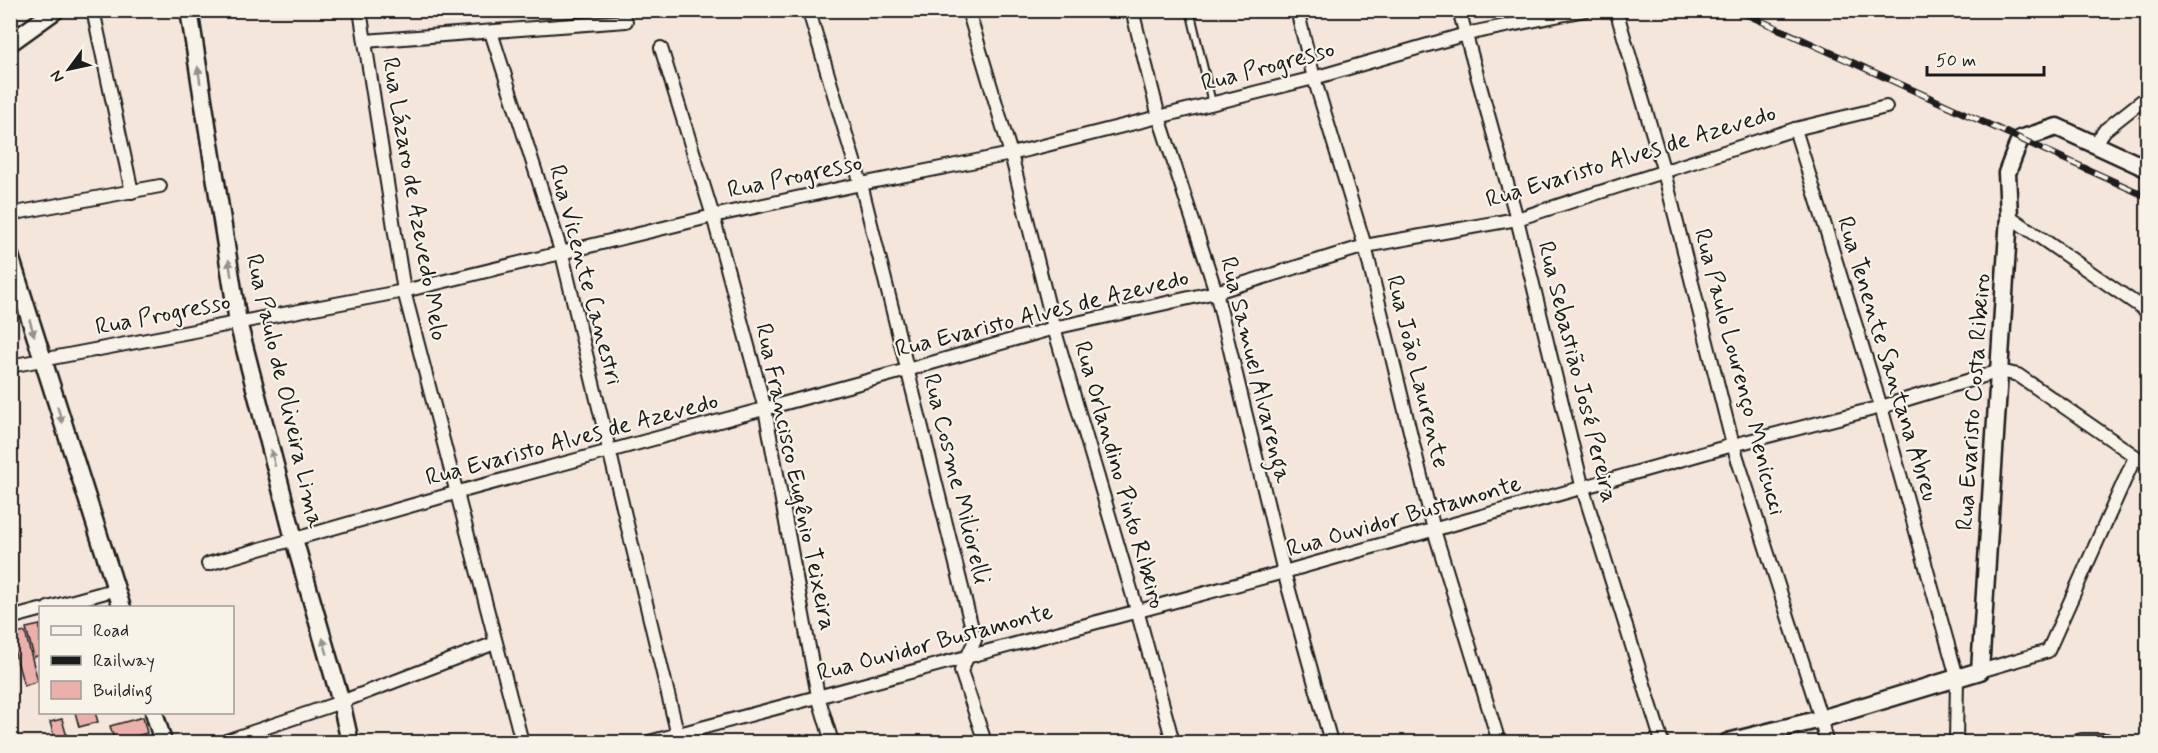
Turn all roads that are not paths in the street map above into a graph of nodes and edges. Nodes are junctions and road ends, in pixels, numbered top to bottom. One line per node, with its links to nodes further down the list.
1 (56, 10): 17 (street)
2 (93, 10): 31 (street)
3 (189, 10): 42 (street, Rua Paulo de Oliveira Lima, one-way to 3)
4 (360, 10): 16 (street, Rua Lázaro de Azevedo Melo)
5 (968, 10): 26 (street, Rua Orlandino Pinto Ribeiro)
6 (1132, 10): 23 (street, Rua Samuel Alvarenga)
7 (1190, 10): 21 (lane)
8 (1297, 10): 19 (street, Rua João Laurente)
9 (1459, 10): 15 (street, Rua Sebastião José Pereira)
10 (1585, 10): 15 (street, Rua Progresso)
11 (1616, 10): 28 (street, Rua Paulo Lourenço Menicucci)
12 (810, 15): 29 (street, Rua Cosme Miliorelli)
13 (626, 21): 14 (street)
14 (491, 32): 16 (street); 37 (street, Rua Vicente Canestri)
15 (1466, 34): 19 (street, Rua Progresso); 35 (street, Rua Sebastião José Pereira)
16 (365, 41): 39 (street, Rua Lázaro de Azevedo Melo)
17 (10, 43)
18 (661, 48): 33 (street, Rua Francisco Eugênio Teixeira)
19 (1314, 78): 21 (street, Rua Progresso); 36 (street, Rua João Laurente)
20 (2148, 96): 25 (street)
21 (1212, 104): 23 (street, Rua Progresso)
22 (1886, 107): 24 (street, Rua Evaristo Alves de Azevedo)
23 (1159, 117): 26 (street, Rua Progresso); 40 (street, Rua Samuel Alvarenga)
24 (1795, 129): 28 (street, Rua Evaristo Alves de Azevedo); 48 (street, Rua Tenente Santana Abreu)
25 (2095, 144): 27 (street); 34 (street, Rua Evaristo Costa Ribeiro)
26 (1011, 154): 29 (street, Rua Progresso); 43 (street, Rua Orlandino Pinto Ribeiro)
27 (2148, 169)
28 (1664, 172): 35 (street, Rua Evaristo Alves de Azevedo); 50 (street, Rua Paulo Lourenço Menicucci)
29 (861, 183): 33 (street, Rua Progresso); 46 (street, Rua Cosme Miliorelli)
30 (160, 186): 31 (street)
31 (132, 192): 32 (street)
32 (10, 214)
33 (713, 216): 37 (street, Rua Progresso); 49 (street, Rua Francisco Eugênio Teixeira)
34 (2009, 216): 41 (street); 47 (street, Rua Evaristo Costa Ribeiro)
35 (1517, 219): 36 (street, Rua Evaristo Alves de Azevedo); 54 (street, Rua Sebastião José Pereira)
36 (1365, 246): 40 (street, Rua Evaristo Alves de Azevedo); 56 (street, Rua João Laurente)
37 (562, 254): 39 (street, Rua Progresso); 51 (street, Rua Vicente Canestri)
38 (10, 256): 44 (street, one-way to 44)
39 (404, 291): 42 (street, Rua Progresso); 55 (street, Rua Lázaro de Azevedo Melo)
40 (1216, 292): 43 (street, Rua Evaristo Alves de Azevedo); 59 (street, Rua Samuel Alvarenga)
41 (2148, 312)
42 (238, 322): 44 (street, Rua Progresso); 57 (street, Rua Paulo de Oliveira Lima, one-way to 42)
43 (1054, 328): 46 (street, Rua Evaristo Alves de Azevedo); 64 (street, Rua Orlandino Pinto Ribeiro)
44 (42, 360): 45 (street, Rua Progresso); 60 (street, one-way to 60)
45 (10, 366)
46 (907, 370): 49 (street, Rua Evaristo Alves de Azevedo); 67 (street, Rua Cosme Miliorelli)
47 (2000, 371): 48 (street, Rua Ouvidor Bustamonte); 52 (street); 68 (street, Rua Evaristo Costa Ribeiro)
48 (1881, 407): 50 (street, Rua Ouvidor Bustamonte); 69 (street, Rua Tenente Santana Abreu)
49 (765, 409): 51 (street, Rua Evaristo Alves de Azevedo); 70 (street, Rua Francisco Eugênio Teixeira)
50 (1734, 444): 54 (street, Rua Ouvidor Bustamonte); 73 (street, Rua Paulo Lourenço Menicucci)
51 (609, 451): 55 (street, Rua Evaristo Alves de Azevedo); 74 (street, Rua Vicente Canestri)
52 (2135, 458): 53 (street); 68 (street)
53 (2148, 465)
54 (1583, 489): 56 (street, Rua Ouvidor Bustamonte); 86 (street, Rua Sebastião José Pereira)
55 (455, 493): 57 (street, Rua Evaristo Alves de Azevedo); 66 (street, Rua Lázaro de Azevedo Melo)
56 (1434, 530): 59 (street, Rua Ouvidor Bustamonte); 85 (street, Rua João Laurente)
57 (294, 539): 58 (street, Rua Evaristo Alves de Azevedo); 71 (street, Rua Paulo de Oliveira Lima, one-way to 57)
58 (208, 564)
59 (1284, 572): 64 (street, Rua Ouvidor Bustamonte); 84 (street, Rua Samuel Alvarenga)
60 (117, 589): 61 (street); 62 (street)
61 (55, 606)
62 (121, 606)
63 (39, 610): 65 (street)
64 (1137, 610): 67 (street, Rua Ouvidor Bustamonte); 83 (street, Rua Orlandino Pinto Ribeiro)
65 (10, 618)
66 (495, 643): 71 (street); 79 (street, Rua Lázaro de Azevedo Melo)
67 (968, 657): 70 (street, Rua Ouvidor Bustamonte); 82 (street, Rua Cosme Miliorelli)
68 (1980, 671): 69 (street)
69 (1957, 677): 73 (street); 89 (street, Rua Tenente Santana Abreu)
70 (818, 696): 74 (street, Rua Ouvidor Bustamonte); 81 (street, Rua Francisco Eugênio Teixeira)
71 (341, 702): 76 (street); 78 (street, Rua Paulo de Oliveira Lima)
72 (155, 714): 77 (street)
73 (1821, 719): 87 (street); 88 (street, Rua Paulo Lourenço Menicucci)
74 (679, 739): 80 (street, Rua Ouvidor Bustamonte)
75 (2106, 740): 90 (street)
76 (226, 741)
77 (163, 742)
78 (350, 742)
79 (522, 742)
80 (649, 742)
81 (832, 742)
82 (985, 742)
83 (1173, 742)
84 (1331, 742)
85 (1499, 742)
86 (1662, 742)
87 (1728, 742)
88 (1826, 742)
89 (1956, 742)
90 (2075, 742)

